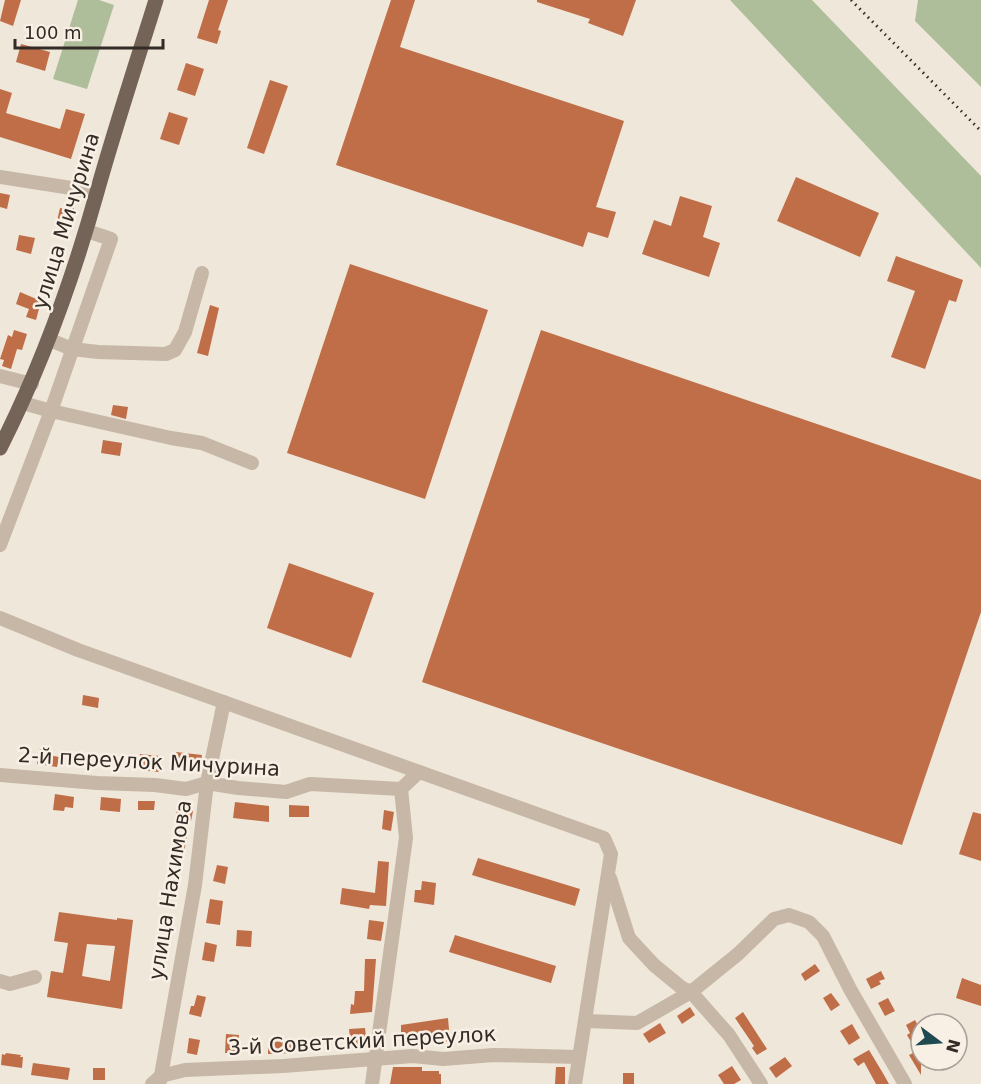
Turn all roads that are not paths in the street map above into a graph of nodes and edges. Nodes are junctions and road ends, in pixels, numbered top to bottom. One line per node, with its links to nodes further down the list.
1 (156, 0): 3 (main road, улица Мичурина)
2 (0, 177): 3 (street)
3 (97, 192): 4 (main road, улица Мичурина)
4 (87, 231): 6 (main road, улица Мичурина); 7 (street)
5 (202, 273): 7 (street)
6 (50, 340): 7 (street); 9 (main road, улица Мичурина)
7 (72, 349): 11 (street)
8 (0, 376): 9 (street)
9 (32, 384): 10 (main road, улица Мичурина)
10 (23, 403): 11 (street); 12 (main road, улица Мичурина)
11 (51, 411): 13 (street); 14 (street)
12 (0, 448)
13 (252, 464)
14 (0, 545)
15 (0, 618): 16 (street)
16 (224, 702): 17 (street); 19 (street, улица Нахимова)
17 (419, 772): 20 (street); 21 (street)
18 (0, 775): 19 (street, 2-й переулок Мичурина)
19 (207, 783): 20 (street, 2-й переулок Мичурина); 28 (street, улица Нахимова)
20 (401, 789): 27 (street)
21 (609, 874): 24 (street); 25 (street)
22 (35, 977): 23 (street)
23 (0, 981)
24 (691, 992): 25 (street); 31 (street); 32 (street)
25 (586, 1021): 26 (street)
26 (579, 1056): 27 (street, 3-й Советский переулок); 30 (street)
27 (375, 1058): 28 (street, 3-й Советский переулок); 29 (street)
28 (157, 1081)
29 (372, 1084)
30 (575, 1084)
31 (761, 1084)
32 (905, 1084)

